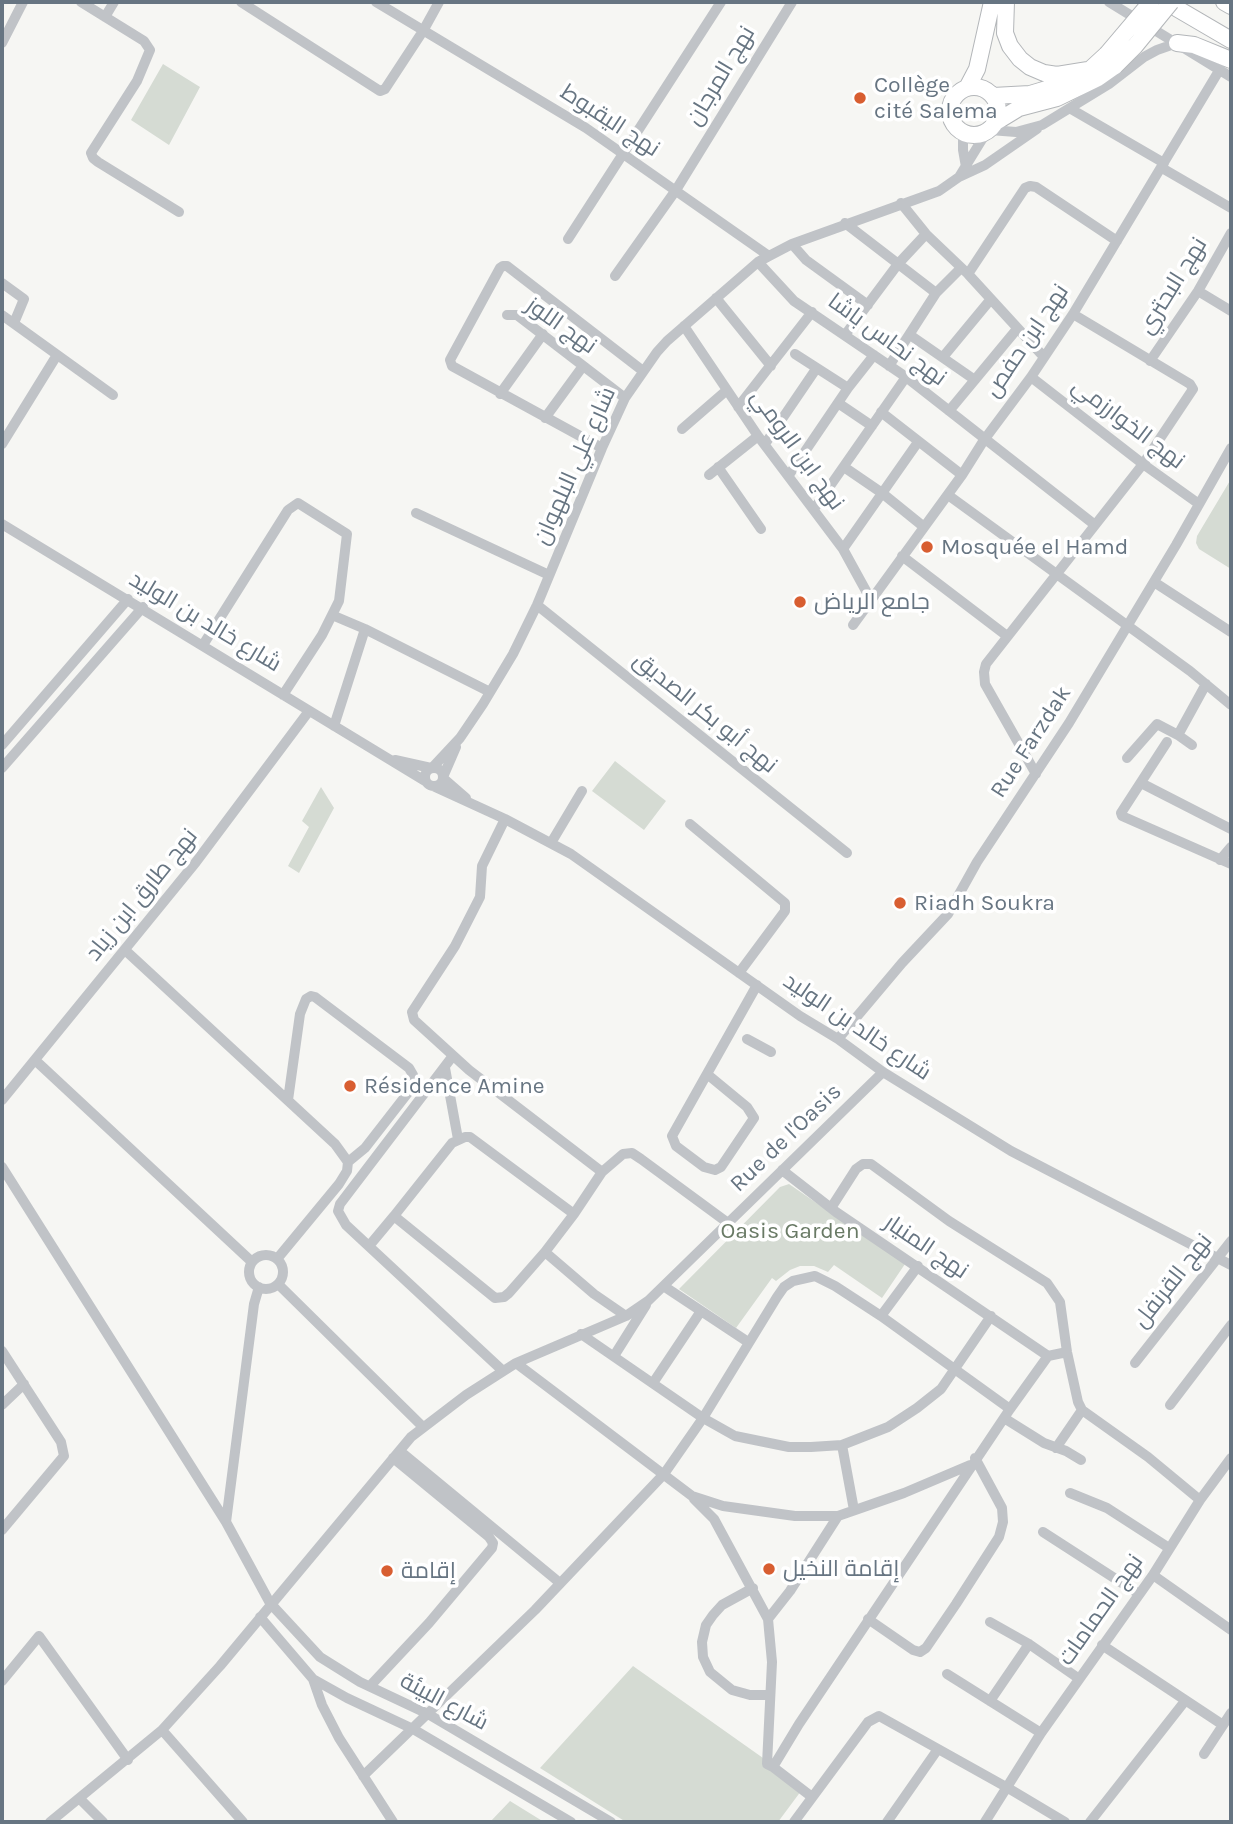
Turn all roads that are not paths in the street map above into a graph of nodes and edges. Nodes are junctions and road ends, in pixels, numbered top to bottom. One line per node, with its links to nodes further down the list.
1 (23, 2): 19 (street)
2 (81, 2): 16 (street)
3 (114, 2): 16 (street)
4 (241, 2): 17 (street)
5 (376, 2): 17 (street, نهج اليقبوط)
6 (439, 2): 17 (street)
7 (721, 2): 31 (street)
8 (792, 2): 35 (street, نهج المرجان)
9 (992, 2): 25 (highway)
10 (1006, 2): 23 (highway)
11 (1109, 2): 20 (street)
12 (1151, 2): 21 (highway, bridge)
13 (1169, 2): 18 (highway); 21 (highway, bridge)
14 (1224, 2): 15 (highway)
15 (1231, 6)
16 (105, 17): 38 (street)
17 (423, 31): 31 (street, نهج اليقبوط)
18 (1231, 40)
19 (2, 43)
20 (1177, 44): 22 (highway); 27 (street)
21 (1111, 60): 23 (highway); 29 (highway)
22 (1226, 65): 24 (street); 32 (street, نهج ابن حفص)
23 (1088, 70): 26 (highway)
24 (1231, 76)
25 (967, 88): 26 (highway); 30 (highway)
26 (993, 96): 29 (highway)
27 (1071, 109): 28 (street); 32 (street)
28 (1042, 125): 29 (street); 34 (street)
29 (991, 128): 30 (highway); 33 (street, شارع علي البلهوان)
30 (963, 133): 33 (street)
31 (624, 154): 35 (street, نهج اليقبوط); 42 (street)
32 (1163, 165): 37 (street); 43 (street, نهج ابن حفص)
33 (967, 167): 34 (street, شارع علي البلهوان)
34 (959, 177): 36 (street, شارع علي البلهوان)
35 (676, 190): 45 (street, نهج اليقبوط); 49 (street, نهج المرجان)
36 (901, 203): 39 (street, شارع علي البلهوان); 41 (street)
37 (1231, 208)
38 (180, 212)
39 (845, 223): 44 (street, شارع علي البلهوان); 47 (street)
40 (1231, 233): 51 (street, نهج البحتري)
41 (926, 234): 47 (street); 48 (street)
42 (568, 239)
43 (1117, 241): 48 (street); 59 (street, نهج ابن حفص)
44 (792, 244): 45 (street, شارع علي البلهوان); 55 (street)
45 (769, 256): 46 (street, شارع علي البلهوان)
46 (758, 262): 53 (street, شارع علي البلهوان); 57 (street, نهج نحاس باشا)
47 (898, 264): 52 (street); 55 (street)
48 (964, 271): 52 (street); 54 (street)
49 (615, 276)
50 (2, 283): 61 (street)
51 (1198, 291): 56 (street); 72 (street, نهج البحتري)
52 (936, 293): 66 (street)
53 (716, 298): 62 (street, شارع علي البلهوان); 74 (street)
54 (990, 299): 63 (street); 70 (street)
55 (868, 305): 65 (street)
56 (1231, 311)
57 (812, 312): 65 (street, نهج نحاس باشا); 74 (street)
58 (507, 314): 64 (street, نهج اللوز)
59 (1073, 314): 71 (street, نهج ابن حفص); 72 (street)
60 (2, 316): 61 (street)
61 (14, 324): 68 (street)
62 (684, 326): 77 (street, شارع علي البلهوان); 82 (street, نهج ابن الرومي)
63 (1017, 329): 71 (street); 80 (street)
64 (543, 334): 73 (street, نهج اللوز); 83 (street)
65 (845, 335): 69 (street, نهج نحاس باشا)
66 (910, 335): 70 (street); 75 (street)
67 (795, 354): 76 (street)
68 (57, 355): 84 (street); 96 (street)
69 (874, 355): 75 (street, نهج نحاس باشا); 81 (street)
70 (943, 357): 80 (street)
71 (1044, 357): 79 (street, نهج ابن حفص)
72 (1150, 361): 99 (street)
73 (583, 366): 85 (street, نهج اللوز); 90 (street)
74 (771, 366): 87 (street)
75 (889, 366): 78 (street, نهج نحاس باشا)
76 (816, 369): 81 (street); 93 (street)
77 (643, 371): 83 (street); 85 (street, شارع علي البلهوان)
78 (906, 377): 88 (street, نهج نحاس باشا); 89 (street)
79 (1031, 377): 94 (street, نهج ابن حفص); 99 (street, نهج الخوارزمي)
80 (975, 380): 88 (street)
81 (848, 388): 86 (street)
82 (727, 390): 87 (street, نهج ابن الرومي); 92 (street)
83 (500, 394): 90 (street)
84 (113, 395)
85 (625, 398): 97 (street, شارع علي البلهوان)
86 (838, 403): 91 (street); 103 (street)
87 (738, 407): 93 (street, نهج ابن الرومي)
88 (948, 411): 94 (street, نهج نحاس باشا)
89 (881, 412): 91 (street); 95 (street)
90 (545, 418): 97 (street)
91 (872, 426): 101 (street)
92 (682, 429)
93 (762, 440): 100 (street); 103 (street, نهج ابن الرومي)
94 (984, 440): 104 (street, نهج ابن حفص); 111 (street, نهج نحاس باشا)
95 (918, 442): 104 (street); 105 (street)
96 (2, 444)
97 (602, 448): 116 (street, شارع علي البلهوان)
98 (1231, 448): 107 (street, Rue Farzdak)
99 (1143, 464): 107 (street, نهج الخوارزمي); 111 (street)
100 (718, 467): 102 (street); 113 (street)
101 (844, 467): 105 (street); 108 (street)
102 (709, 475)
103 (789, 475): 108 (street, نهج ابن الرومي)
104 (962, 475): 106 (street, نهج ابن حفص)
105 (882, 493): 112 (street); 114 (street)
106 (948, 495): 112 (street, نهج ابن حفص); 117 (street)
107 (1199, 504): 118 (street, Rue Farzdak)
108 (814, 509): 114 (street, نهج ابن الرومي)
109 (415, 513): 116 (street)
110 (2, 524): 119 (street, شارع خالد بن الوليد)
111 (1096, 525): 117 (street)
112 (924, 527): 115 (street, نهج ابن حفص)
113 (761, 529)
114 (842, 549): 120 (street, نهج ابن الرومي)
115 (902, 556): 120 (street, نهج ابن حفص); 128 (street)
116 (549, 575): 121 (street, شارع علي البلهوان)
117 (1055, 575): 125 (street); 128 (street)
118 (1154, 582): 125 (street, Rue Farzdak); 127 (street)
119 (128, 600): 122 (street, شارع خالد بن الوليد); 139 (street)
120 (871, 600): 124 (street, نهج ابن حفص)
121 (537, 606): 131 (street, شارع علي البلهوان); 156 (street, نهج أبو بكر الصديق)
122 (143, 607): 129 (street, شارع خالد بن الوليد); 143 (street)
123 (332, 615): 126 (street); 129 (street); 132 (street)
124 (853, 625)
125 (1127, 626): 130 (street); 145 (street, Rue Farzdak)
126 (366, 629): 131 (street); 135 (street)
127 (1231, 632)
128 (1007, 636): 145 (street)
129 (203, 645): 132 (street, شارع خالد بن الوليد)
130 (1206, 684): 133 (street); 136 (street)
131 (490, 692): 137 (street, شارع علي البلهوان)
132 (284, 695): 134 (street, شارع خالد بن الوليد)
133 (1231, 705)
134 (309, 711): 135 (street, شارع خالد بن الوليد); 158 (street, نهج طارق ابن زياد)
135 (334, 726): 141 (street, شارع خالد بن الوليد)
136 (1178, 735): 140 (street); 142 (street)
137 (460, 738): 144 (street, شارع علي البلهوان); 146 (street)
138 (1167, 742): 147 (street)
139 (2, 745)
140 (1192, 745)
141 (386, 757): 144 (street, شارع خالد بن الوليد); 148 (street, شارع خالد بن الوليد)
142 (1126, 758)
143 (2, 768)
144 (431, 768): 146 (street); 148 (street)
145 (1035, 774): 162 (street, Rue Farzdak)
146 (443, 777): 148 (street); 150 (street, شارع خالد بن الوليد)
147 (1140, 783): 153 (street); 157 (street)
148 (429, 784): 150 (street, شارع خالد بن الوليد)
149 (582, 791): 154 (street)
150 (474, 804): 151 (street, شارع خالد بن الوليد)
151 (505, 819): 154 (street, شارع خالد بن الوليد); 164 (street)
152 (690, 824): 159 (street)
153 (1231, 829)
154 (551, 844): 159 (street, شارع خالد بن الوليد)
155 (1231, 847): 157 (street)
156 (847, 853)
157 (1226, 862)
158 (125, 950): 165 (street, نهج طارق ابن زياد); 170 (street)
159 (738, 973): 160 (street, شارع خالد بن الوليد)
160 (757, 985): 162 (street, شارع خالد بن الوليد); 168 (street)
161 (747, 1039): 163 (street)
162 (838, 1039): 167 (street, شارع خالد بن الوليد)
163 (771, 1052)
164 (452, 1057): 166 (street); 175 (street)
165 (35, 1060): 169 (street, نهج طارق ابن زياد); 185 (street)
166 (445, 1068): 171 (street); 181 (street)
167 (883, 1072): 174 (street, Rue de l'Oasis); 183 (street, شارع خالد بن الوليد)
168 (707, 1074): 168 (street)
169 (2, 1100)
170 (288, 1101): 172 (street); 172 (street)
171 (458, 1139): 177 (street); 178 (street)
172 (348, 1162): 184 (street)
173 (2, 1167): 227 (street, شارع البيئة)
174 (782, 1170): 176 (street, نهج المنيار); 179 (street, Rue de l'Oasis)
175 (602, 1172): 177 (street); 179 (street)
176 (831, 1208): 187 (street, نهج المنيار); 200 (street)
177 (574, 1214): 182 (street)
178 (394, 1216): 181 (street); 182 (street)
179 (728, 1223): 190 (street, Rue de l'Oasis)
180 (1231, 1241): 183 (street, نهج القرنفل)
181 (369, 1246): 206 (street)
182 (545, 1252): 193 (street)
183 (1218, 1258): 186 (street, شارع خالد بن الوليد); 204 (street, نهج القرنفل)
184 (277, 1259): 185 (street); 188 (street)
185 (252, 1262): 189 (street)
186 (1231, 1265)
187 (918, 1266): 194 (street); 195 (street, نهج المنيار)
188 (278, 1284): 189 (street); 214 (street)
189 (259, 1287): 227 (street)
190 (665, 1287): 191 (street, Rue de l'Oasis); 192 (street)
191 (648, 1301): 193 (street); 201 (street)
192 (701, 1311): 198 (street); 207 (street)
193 (626, 1316): 197 (street)
194 (881, 1316): 198 (street); 205 (street)
195 (991, 1316): 202 (street, نهج المنيار); 205 (street)
196 (1231, 1325): 210 (street)
197 (581, 1334): 201 (street); 203 (street)
198 (748, 1342): 213 (street)
199 (2, 1351): 208 (street)
200 (1067, 1352): 202 (street); 211 (street)
201 (614, 1356): 207 (street)
202 (1048, 1356): 212 (street)
203 (516, 1363): 206 (street); 221 (street)
204 (1135, 1363)
205 (956, 1369): 212 (street); 215 (street)
206 (503, 1371): 214 (street)
207 (653, 1383): 213 (street)
208 (24, 1384): 209 (street); 228 (street)
209 (2, 1405)
210 (1170, 1405)
211 (1082, 1410): 216 (street); 224 (street)
212 (1007, 1413): 216 (street); 220 (street)
213 (703, 1418): 215 (street); 221 (street)
214 (423, 1427): 217 (street)
215 (842, 1445): 225 (street)
216 (1056, 1448): 219 (street)
217 (397, 1454): 232 (street); 235 (street); 247 (street)
218 (1231, 1458): 224 (street, نهج الحمامات)
219 (1081, 1460)
220 (973, 1462): 225 (street); 238 (street); 238 (street)
221 (664, 1474): 223 (street); 232 (street)
222 (1070, 1493): 230 (street)
223 (692, 1496): 226 (street); 233 (street)
224 (1200, 1500): 230 (street, نهج الحمامات)
225 (854, 1510): 226 (street)
226 (838, 1516): 237 (street)
227 (226, 1522): 235 (street, شارع البيئة)
228 (2, 1530)
229 (1043, 1532): 234 (street)
230 (1169, 1548): 231 (street, نهج الحمامات)
231 (1153, 1575): 234 (street, نهج الحمامات); 240 (street)
232 (561, 1583): 252 (street)
233 (753, 1588): 237 (street); 248 (street)
234 (1139, 1594): 242 (street, نهج الحمامات)
235 (270, 1603): 236 (street); 247 (street, شارع البيئة)
236 (260, 1617): 245 (street, شارع البيئة); 254 (street)
237 (768, 1619): 248 (street)
238 (868, 1619): 260 (street)
239 (990, 1622): 241 (street)
240 (1231, 1630)
241 (1028, 1644): 244 (street); 249 (street)
242 (1102, 1645): 244 (street, نهج الحمامات); 250 (street)
243 (947, 1674): 249 (street)
244 (1078, 1678): 256 (street, نهج الحمامات)
245 (313, 1679): 255 (street, شارع البيئة); 261 (street)
246 (2, 1681): 259 (street)
247 (370, 1686): 252 (street, شارع البيئة)
248 (770, 1695): 260 (street)
249 (990, 1701): 256 (street)
250 (1185, 1701): 253 (street); 275 (street)
251 (1231, 1713): 253 (street)
252 (428, 1714): 255 (street); 270 (street, شارع البيئة)
253 (1223, 1725): 258 (street)
254 (162, 1730): 259 (street); 267 (street)
255 (413, 1730): 261 (street); 269 (street, شارع البيئة)
256 (1041, 1733): 262 (street, نهج الحمامات)
257 (938, 1749): 262 (street); 263 (street); 272 (street)
258 (1204, 1754)
259 (128, 1759): 264 (street)
260 (773, 1768): 263 (street)
261 (363, 1776): 268 (street)
262 (1008, 1788): 273 (street, نهج الحمامات); 274 (street)
263 (812, 1797): 271 (street)
264 (80, 1800): 265 (street); 266 (street)
265 (50, 1822)
266 (103, 1822)
267 (243, 1822)
268 (393, 1822)
269 (571, 1822)
270 (611, 1822)
271 (794, 1822)
272 (887, 1822)
273 (985, 1822)
274 (1065, 1822)
275 (1090, 1822)

